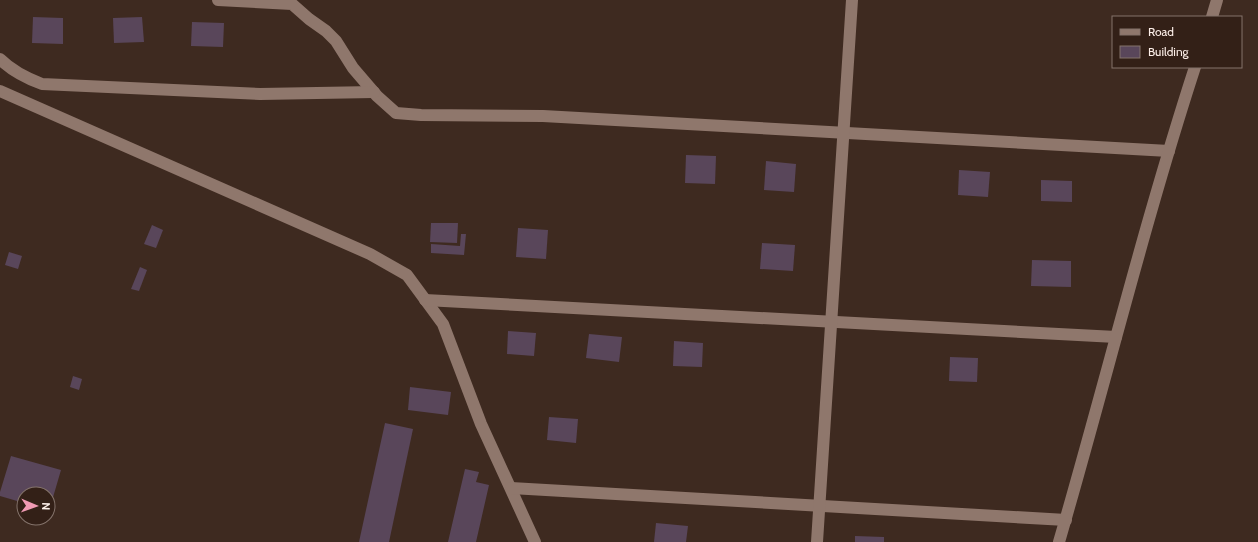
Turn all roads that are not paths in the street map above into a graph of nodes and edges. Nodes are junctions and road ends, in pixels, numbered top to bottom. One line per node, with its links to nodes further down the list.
1 (218, 0): 8 (street)
2 (852, 0): 9 (street)
3 (1217, 0): 4 (street)
4 (1212, 16)
5 (0, 59): 8 (street)
6 (1195, 68): 10 (street)
7 (0, 91): 11 (street)
8 (374, 92): 9 (street)
9 (843, 133): 10 (street); 12 (street)
10 (1169, 151): 13 (street)
11 (425, 300): 12 (street); 14 (street)
12 (831, 322): 13 (street); 15 (street)
13 (1116, 337): 16 (street)
14 (511, 488): 15 (street); 17 (street)
15 (819, 506): 16 (street); 18 (street)
16 (1066, 520): 19 (street)
17 (535, 542)
18 (817, 542)
19 (1059, 542)

